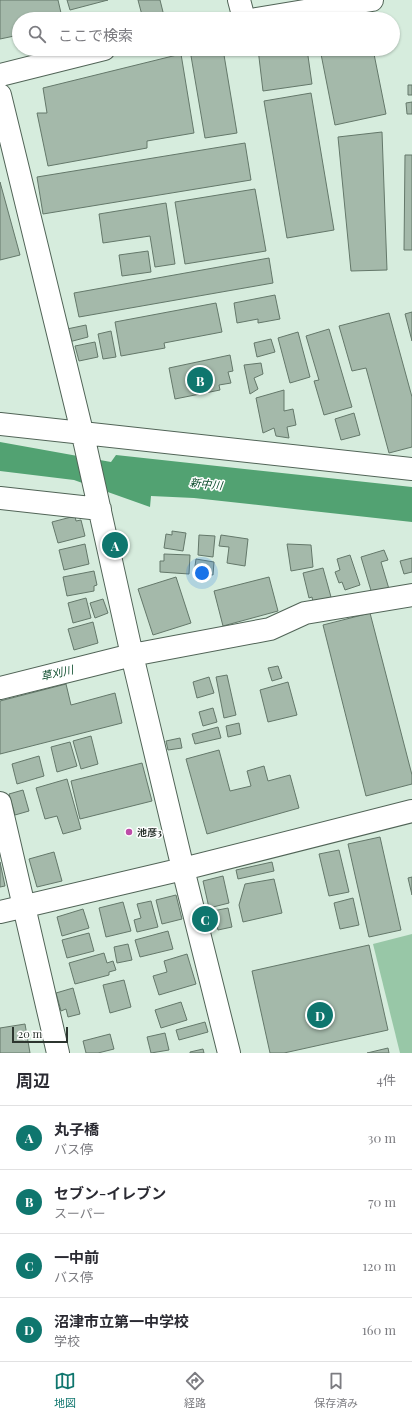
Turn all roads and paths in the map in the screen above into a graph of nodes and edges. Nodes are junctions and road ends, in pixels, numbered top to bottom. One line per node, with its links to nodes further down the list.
1 (240, 0): 3 (street)
2 (372, 0): 4 (street)
3 (243, 12)
4 (299, 12)
5 (76, 56): 6 (street)
6 (0, 75)
7 (0, 95): 9 (street)
8 (0, 424): 9 (street)
9 (84, 439): 10 (street); 12 (street)
10 (412, 469)
11 (0, 498): 12 (street)
12 (97, 499): 14 (street)
13 (412, 595): 14 (street)
14 (132, 655): 15 (street); 18 (street)
15 (0, 688)
16 (0, 802): 19 (street)
17 (412, 811): 18 (street)
18 (183, 869): 19 (street); 22 (street)
19 (23, 907): 20 (street); 21 (street)
20 (0, 912)
21 (58, 1053)
22 (229, 1053)

